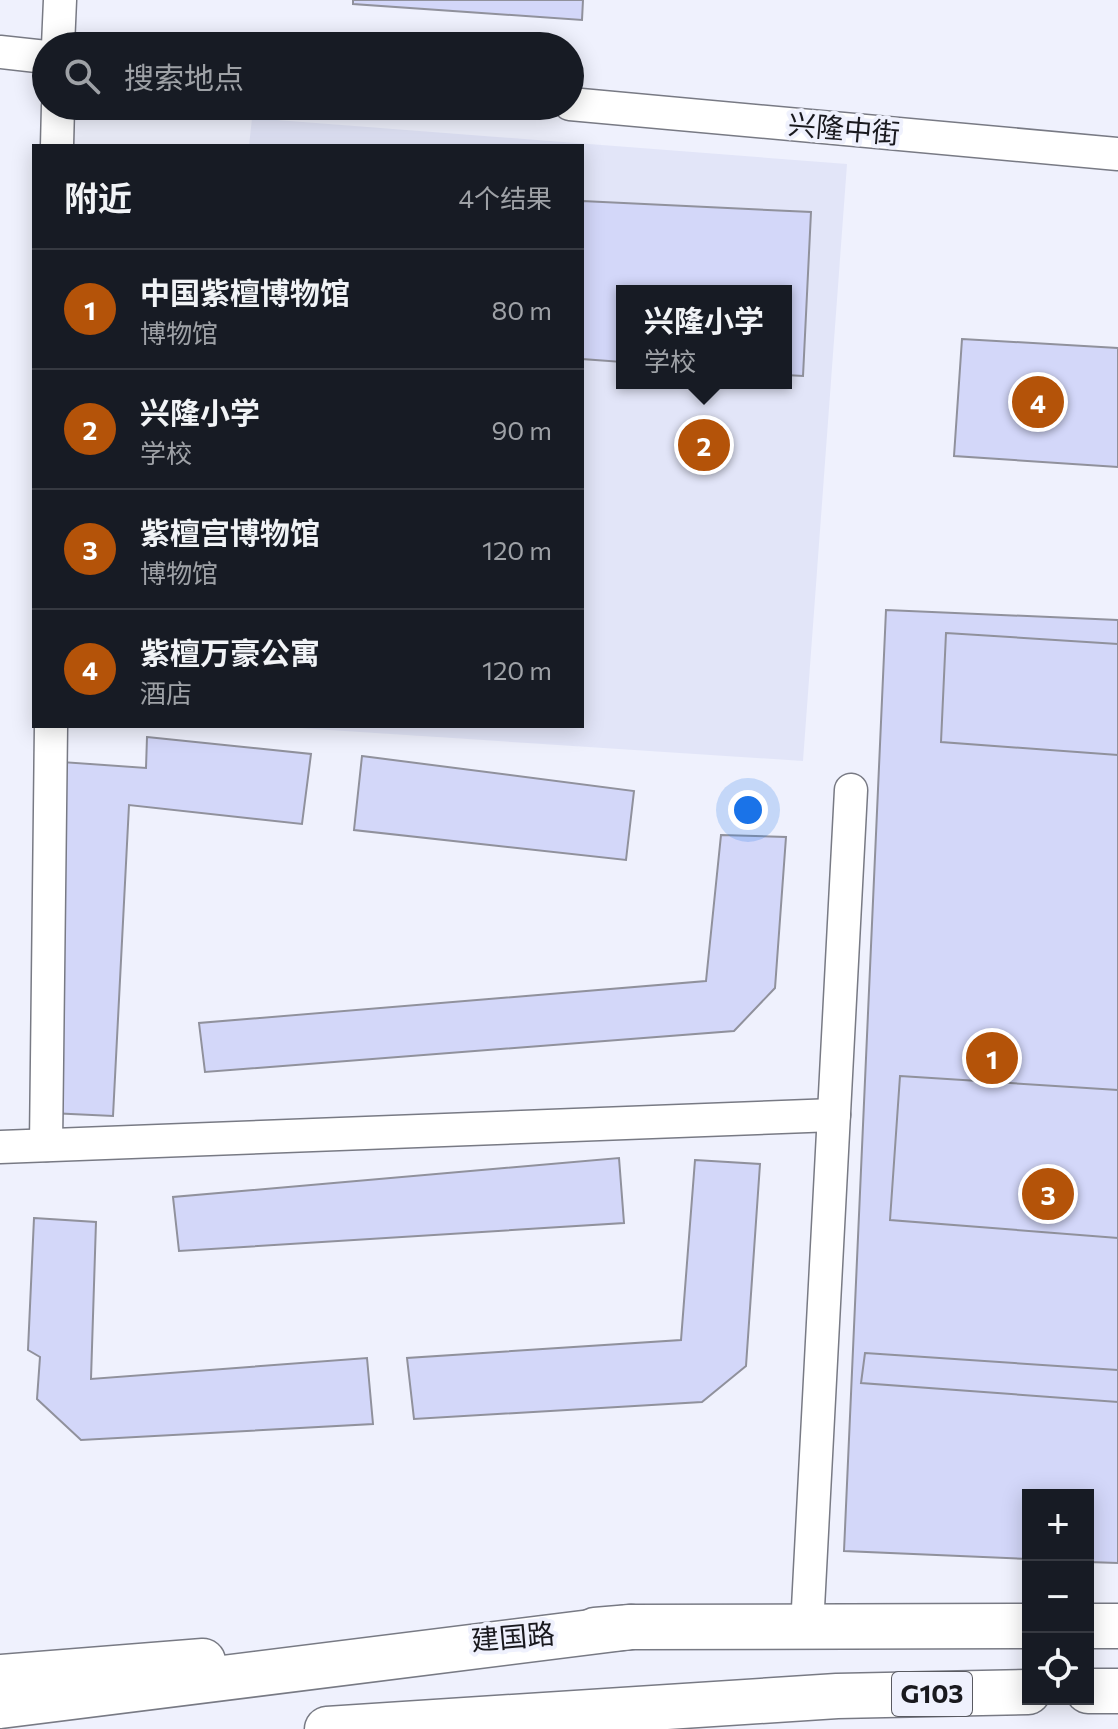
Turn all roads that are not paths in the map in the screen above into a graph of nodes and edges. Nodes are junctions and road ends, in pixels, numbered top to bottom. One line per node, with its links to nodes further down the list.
1 (60, 0): 2 (street)
2 (59, 32)
3 (0, 52): 4 (street)
4 (32, 55)
5 (584, 105): 8 (street, 兴隆中街)
6 (58, 120): 7 (street)
7 (57, 144)
8 (1118, 154)
9 (51, 728): 12 (street)
10 (851, 790): 11 (street)
11 (834, 1115): 12 (street); 18 (street)
12 (46, 1145): 13 (street)
13 (0, 1147)
14 (1022, 1626): 18 (main road, 建国路)
15 (1094, 1626): 16 (main road)
16 (1118, 1626)
17 (631, 1627): 18 (main road, 建国路); 19 (main road, 建国路); 23 (main road)
18 (807, 1627)
19 (0, 1677)
20 (1094, 1691): 21 (main road)
21 (1118, 1691)
22 (1022, 1692): 24 (main road, G103)
23 (0, 1706)
24 (327, 1729)

